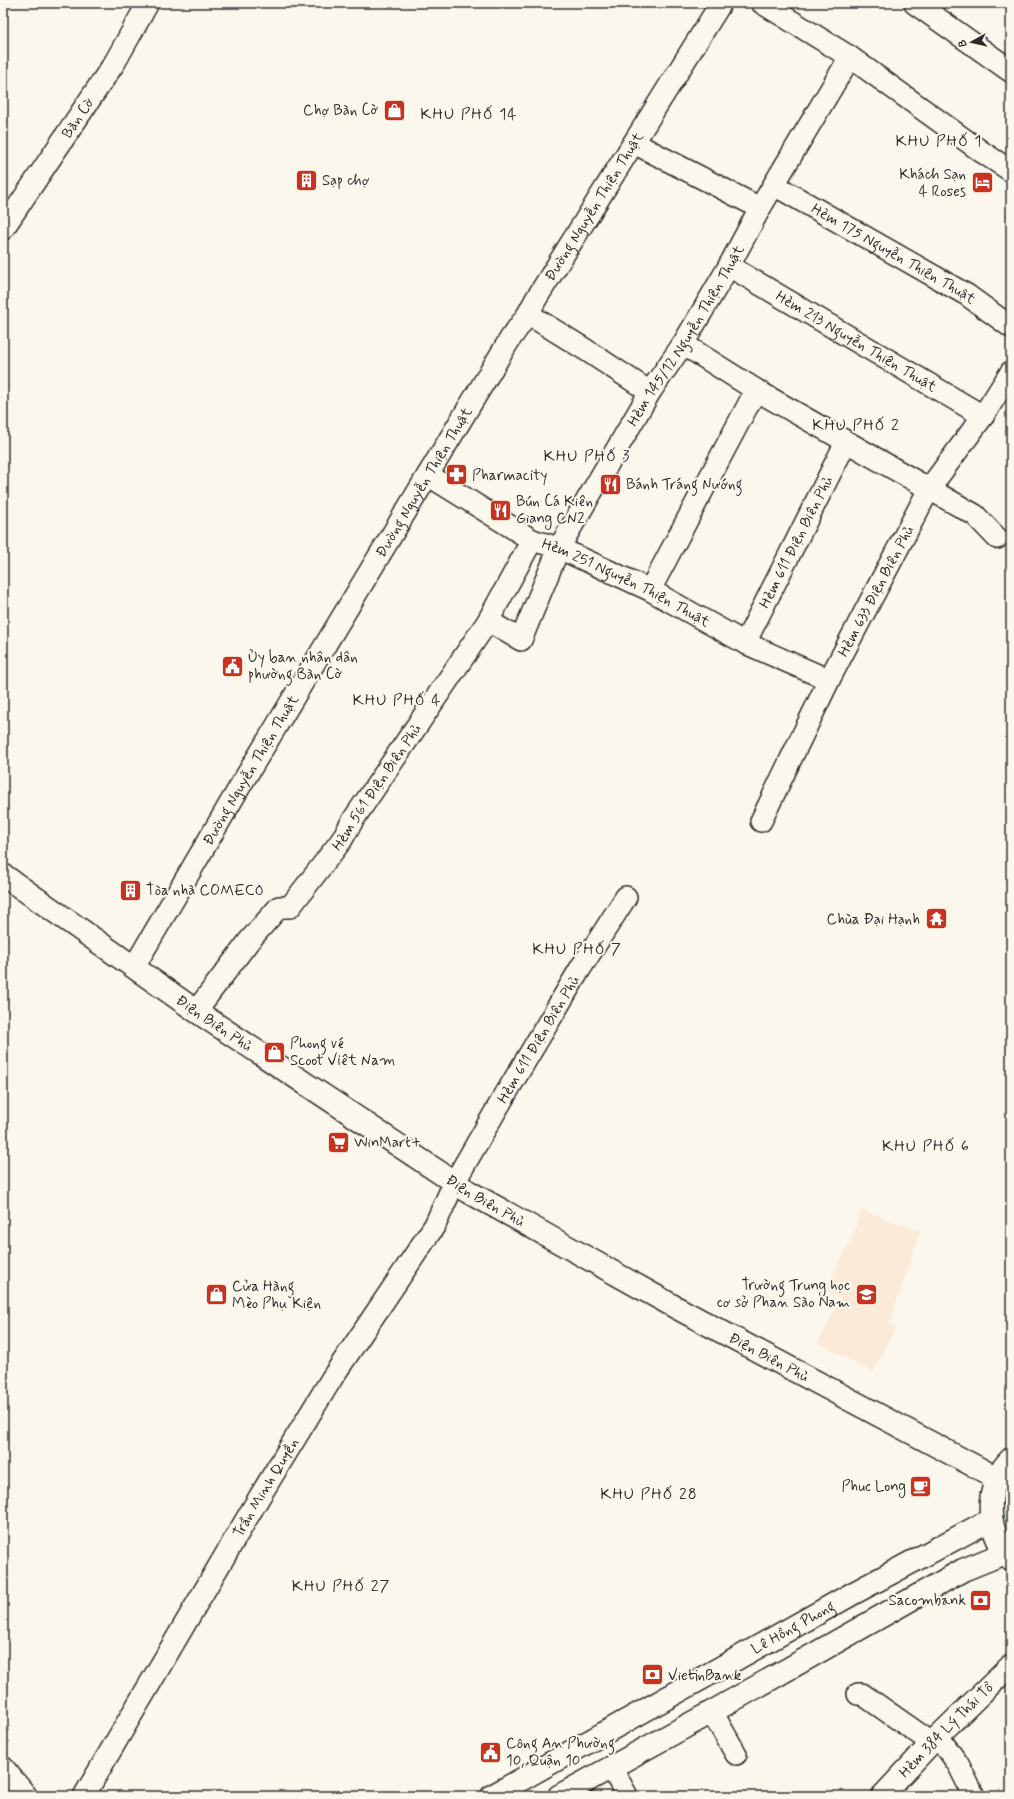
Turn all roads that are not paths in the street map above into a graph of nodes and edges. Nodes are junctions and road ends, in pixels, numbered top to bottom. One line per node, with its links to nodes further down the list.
1 (148, 3): 11 (street, Bàn Cờ)
2 (721, 3): 7 (street, Đường Nguyễn Thiện Thuật)
3 (762, 3): 5 (street)
4 (915, 3): 6 (main road)
5 (850, 57): 8 (street); 9 (street, Hẻm 145/12 Nguyễn Thiện Thuật)
6 (1011, 71)
7 (634, 143): 10 (street); 13 (street, Đường Nguyễn Thiện Thuật)
8 (1011, 171)
9 (774, 185): 10 (street, Hẻm 145/12 Nguyễn Thiện Thuật); 14 (street, Hẻm 175 Nguyễn Thiện Thuật)
10 (760, 208): 12 (street, Hẻm 145/12 Nguyễn Thiện Thuật)
11 (3, 229)
12 (729, 266): 15 (street, Hẻm 145/12 Nguyễn Thiện Thuật); 19 (street, Hẻm 213 Nguyễn Thiện Thuật)
13 (528, 314): 18 (street); 21 (street, Đường Nguyễn Thiện Thuật)
14 (1011, 327)
15 (683, 344): 17 (street); 18 (street, Hẻm 145/12 Nguyễn Thiện Thuật)
16 (1011, 372): 19 (street, Hẻm 633 Ðiện Biên Phủ)
17 (756, 390): 20 (street); 26 (street)
18 (650, 392): 25 (street, Hẻm 145/12 Nguyễn Thiện Thuật)
19 (983, 416): 22 (street, Hẻm 633 Ðiện Biên Phủ)
20 (846, 442): 22 (street); 28 (street, Hẻm 611 Ðiện Biên Phủ)
21 (428, 475): 24 (street, Hẻm 251 Nguyễn Thiện Thuật); 33 (street, Đường Nguyễn Thiện Thuật)
22 (929, 488): 23 (street); 29 (street, Hẻm 633 Ðiện Biên Phủ)
23 (997, 538)
24 (532, 540): 25 (street, Hẻm 251 Nguyễn Thiện Thuật); 27 (street, Hẻm 561 Ðiện Biên Phủ)
25 (559, 548): 26 (street, Hẻm 251 Nguyễn Thiện Thuật); 27 (street, Hẻm 145/12 Nguyễn Thiện Thuật)
26 (650, 590): 28 (street, Hẻm 251 Nguyễn Thiện Thuật)
27 (488, 621): 34 (street, Hẻm 561 Ðiện Biên Phủ)
28 (745, 643): 29 (street, Hẻm 251 Nguyễn Thiện Thuật)
29 (828, 680): 30 (street, Hẻm 633 Ðiện Biên Phủ)
30 (761, 821)
31 (3, 875): 33 (main road, Điện Biên Phủ)
32 (626, 897): 35 (street, Hẻm 611 Điện Biên Phủ)
33 (134, 967): 34 (main road, Điện Biên Phủ)
34 (196, 1011): 35 (main road, Điện Biên Phủ)
35 (454, 1183): 37 (main road, Điện Biên Phủ); 48 (street, Trần Minh Quyền)
36 (1011, 1459): 37 (main road)
37 (997, 1478): 38 (main road)
38 (990, 1520): 39 (main road); 49 (main road, Lê Hồng Phong)
39 (1008, 1556): 42 (main road)
40 (1011, 1665): 43 (street, Hẻm 384 Lý Thái Tổ)
41 (858, 1694): 43 (street)
42 (712, 1712): 44 (street); 46 (main road)
43 (935, 1740): 52 (street, Hẻm 384 Lý Thái Tổ); 53 (street)
44 (736, 1754)
45 (3, 1768): 47 (main road)
46 (612, 1768): 50 (main road); 51 (street)
47 (26, 1796)
48 (84, 1796)
49 (492, 1796)
50 (559, 1796)
51 (627, 1796)
52 (882, 1796)
53 (974, 1796)

